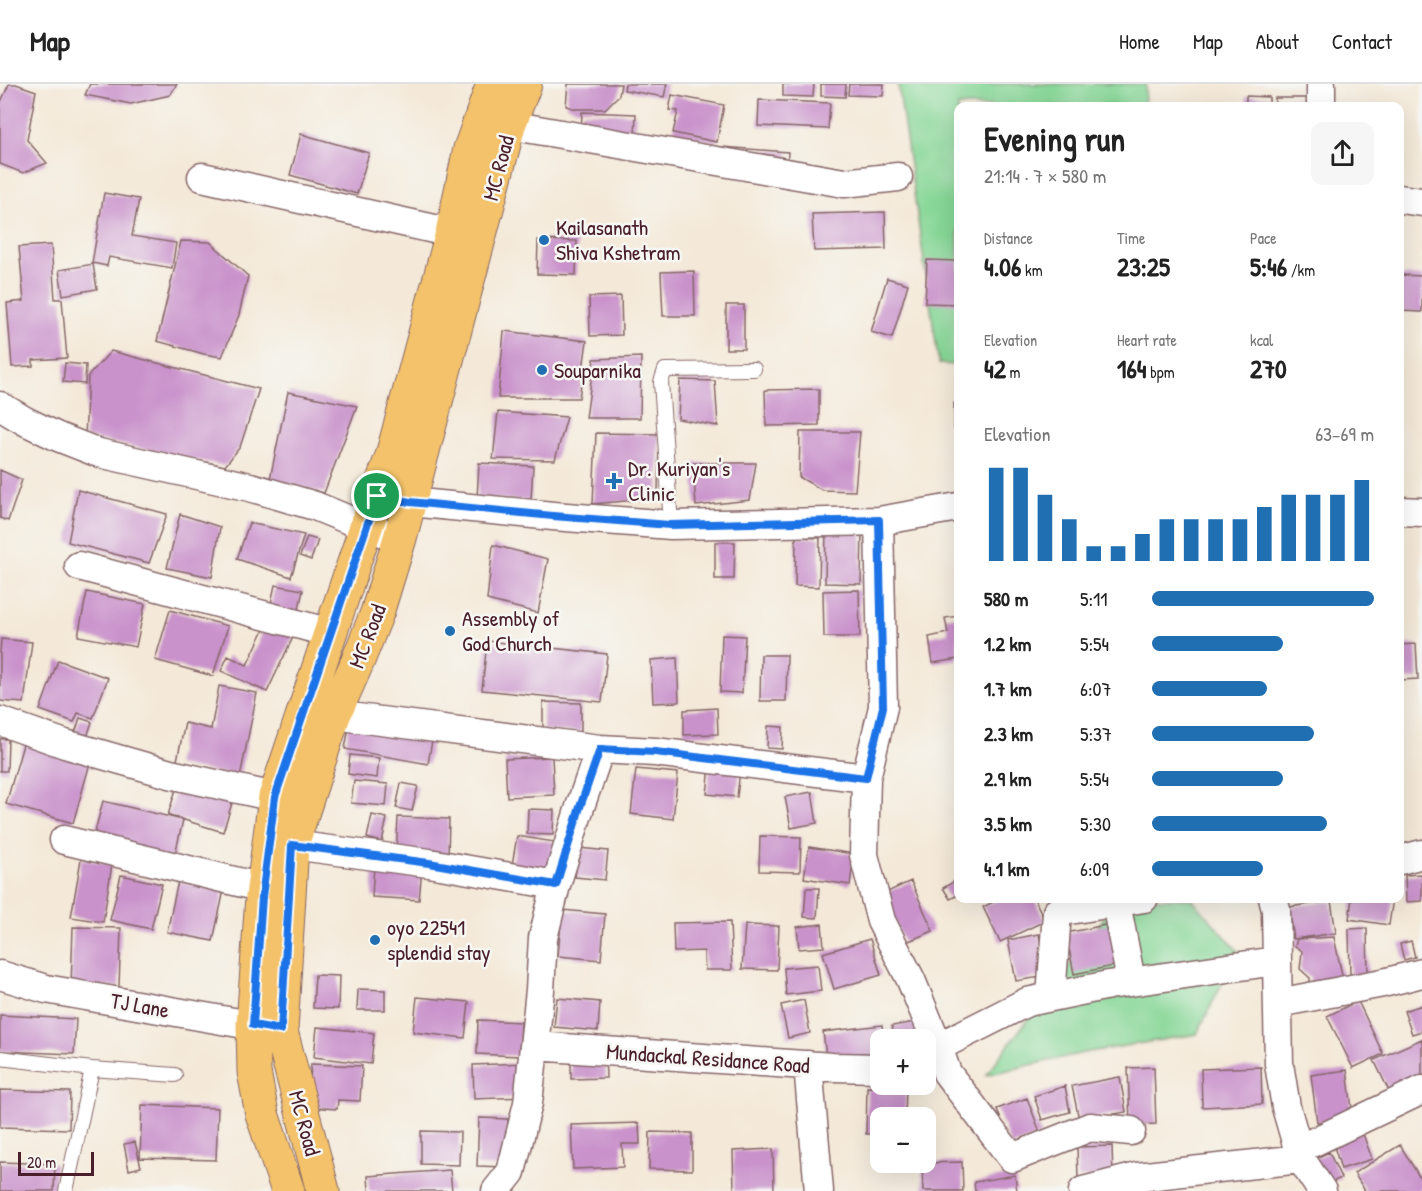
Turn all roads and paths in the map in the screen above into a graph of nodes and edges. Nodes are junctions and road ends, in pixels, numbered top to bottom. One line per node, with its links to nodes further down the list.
1 (493, 84): 10 (main road, MC Road)
2 (525, 84): 5 (main road, MC Road)
3 (1321, 84): 4 (street)
4 (1321, 102)
5 (509, 125): 7 (street); 14 (main road, MC Road)
6 (202, 177): 10 (street)
7 (898, 177)
8 (1404, 200): 9 (street)
9 (1422, 202)
10 (452, 233): 13 (main road, MC Road)
11 (754, 369): 19 (lane)
12 (0, 406): 20 (street)
13 (377, 496): 14 (street); 20 (main road, MC Road)
14 (410, 502): 19 (street); 21 (main road, MC Road)
15 (954, 508): 18 (street)
16 (1404, 511): 17 (street)
17 (1422, 512)
18 (879, 520): 19 (street); 27 (street)
19 (670, 525)
20 (366, 527): 21 (street); 23 (main road, MC Road)
21 (400, 538): 24 (main road, MC Road)
22 (79, 566): 23 (street)
23 (331, 633): 28 (main road, MC Road)
24 (334, 716): 26 (street); 30 (main road, MC Road)
25 (0, 721): 28 (street)
26 (600, 749): 27 (street); 33 (street)
27 (866, 778): 47 (street)
28 (275, 797): 34 (main road, MC Road)
29 (64, 840): 34 (street)
30 (292, 845): 33 (street); 44 (main road, MC Road)
31 (1422, 854): 32 (street)
32 (1404, 859)
33 (556, 885): 45 (street)
34 (263, 888): 44 (main road, MC Road)
35 (1116, 903): 37 (street); 41 (street)
36 (1274, 903): 38 (street)
37 (1070, 904): 42 (street)
38 (1276, 961): 41 (street); 43 (street)
39 (1422, 973): 43 (street)
40 (0, 975): 44 (street, TJ Lane)
41 (1131, 981): 42 (street)
42 (1052, 996): 47 (street)
43 (1278, 1003): 54 (street)
44 (267, 1028): 56 (main road, MC Road); 57 (main road, MC Road)
45 (535, 1046): 48 (street, Mundackal Residance Road); 58 (street)
46 (0, 1058): 50 (lane)
47 (937, 1064): 53 (street)
48 (808, 1065): 49 (street, Mundackal Residance Road); 59 (street)
49 (870, 1068)
50 (92, 1069): 51 (lane); 55 (lane)
51 (175, 1075)
52 (1422, 1090): 54 (street)
53 (1131, 1131)
54 (1299, 1154): 60 (street); 61 (street)
55 (66, 1191)
56 (288, 1191)
57 (323, 1191)
58 (496, 1191)
59 (819, 1191)
60 (1083, 1191)
61 (1322, 1191)

